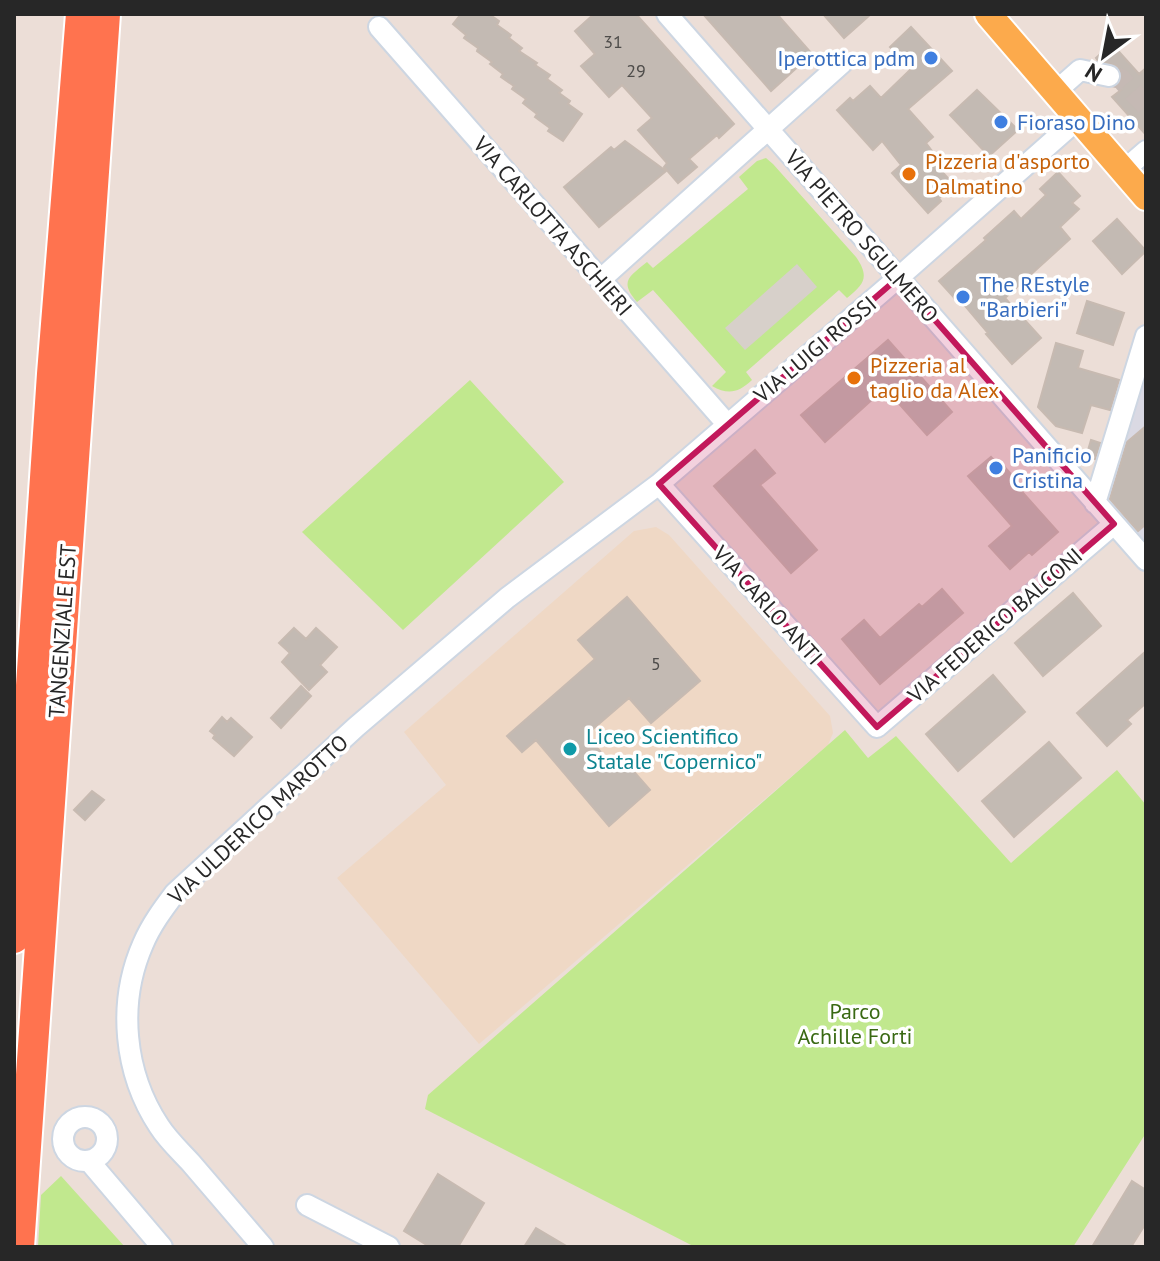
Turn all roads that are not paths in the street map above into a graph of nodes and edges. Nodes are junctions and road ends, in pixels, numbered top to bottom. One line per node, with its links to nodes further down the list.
1 (81, 14): 25 (highway, TANGENZIALE EST)
2 (105, 14): 10 (highway, TANGENZIALE EST)
3 (114, 14): 10 (highway)
4 (667, 14): 12 (street, VIA PIETRO SGULMERO)
5 (988, 14): 9 (main road)
6 (379, 27): 17 (street, VIA CARLOTTA ASCHIERI)
7 (842, 63): 12 (street, VIA PIETRO SGULMERO)
8 (1109, 76): 9 (street)
9 (1055, 92): 11 (main road)
10 (98, 104): 25 (highway, TANGENZIALE EST)
11 (1078, 119): 14 (main road); 16 (street, VIA LUIGI ROSSI)
12 (768, 129): 16 (street, VIA PIETRO SGULMERO); 17 (street, VIA PIETRO SGULMERO)
13 (1146, 151): 14 (street)
14 (1123, 171): 15 (main road)
15 (1146, 197)
16 (898, 278): 19 (street, VIA LUIGI ROSSI); 21 (street, VIA PIETRO SGULMERO)
17 (600, 280): 19 (street, VIA CARLOTTA ASCHIERI)
18 (1146, 336): 21 (street)
19 (727, 424): 20 (street, VIA LUIGI ROSSI)
20 (659, 484): 24 (street, VIA CARLO ANTI); 31 (street, VIA ULDERICO MAROTTO)
21 (1095, 503): 22 (street, VIA PIETRO SGULMERO)
22 (1114, 524): 23 (street, VIA PIETRO SGULMERO); 24 (street, VIA FEDERICO BALCONI)
23 (1146, 560)
24 (877, 727)
25 (35, 827): 26 (highway, TANGENZIALE EST)
26 (24, 923): 29 (highway, TANGENZIALE EST)
27 (89, 1161): 30 (street)
28 (307, 1205): 32 (street)
29 (19, 1247)
30 (162, 1247)
31 (263, 1247)
32 (389, 1247)

